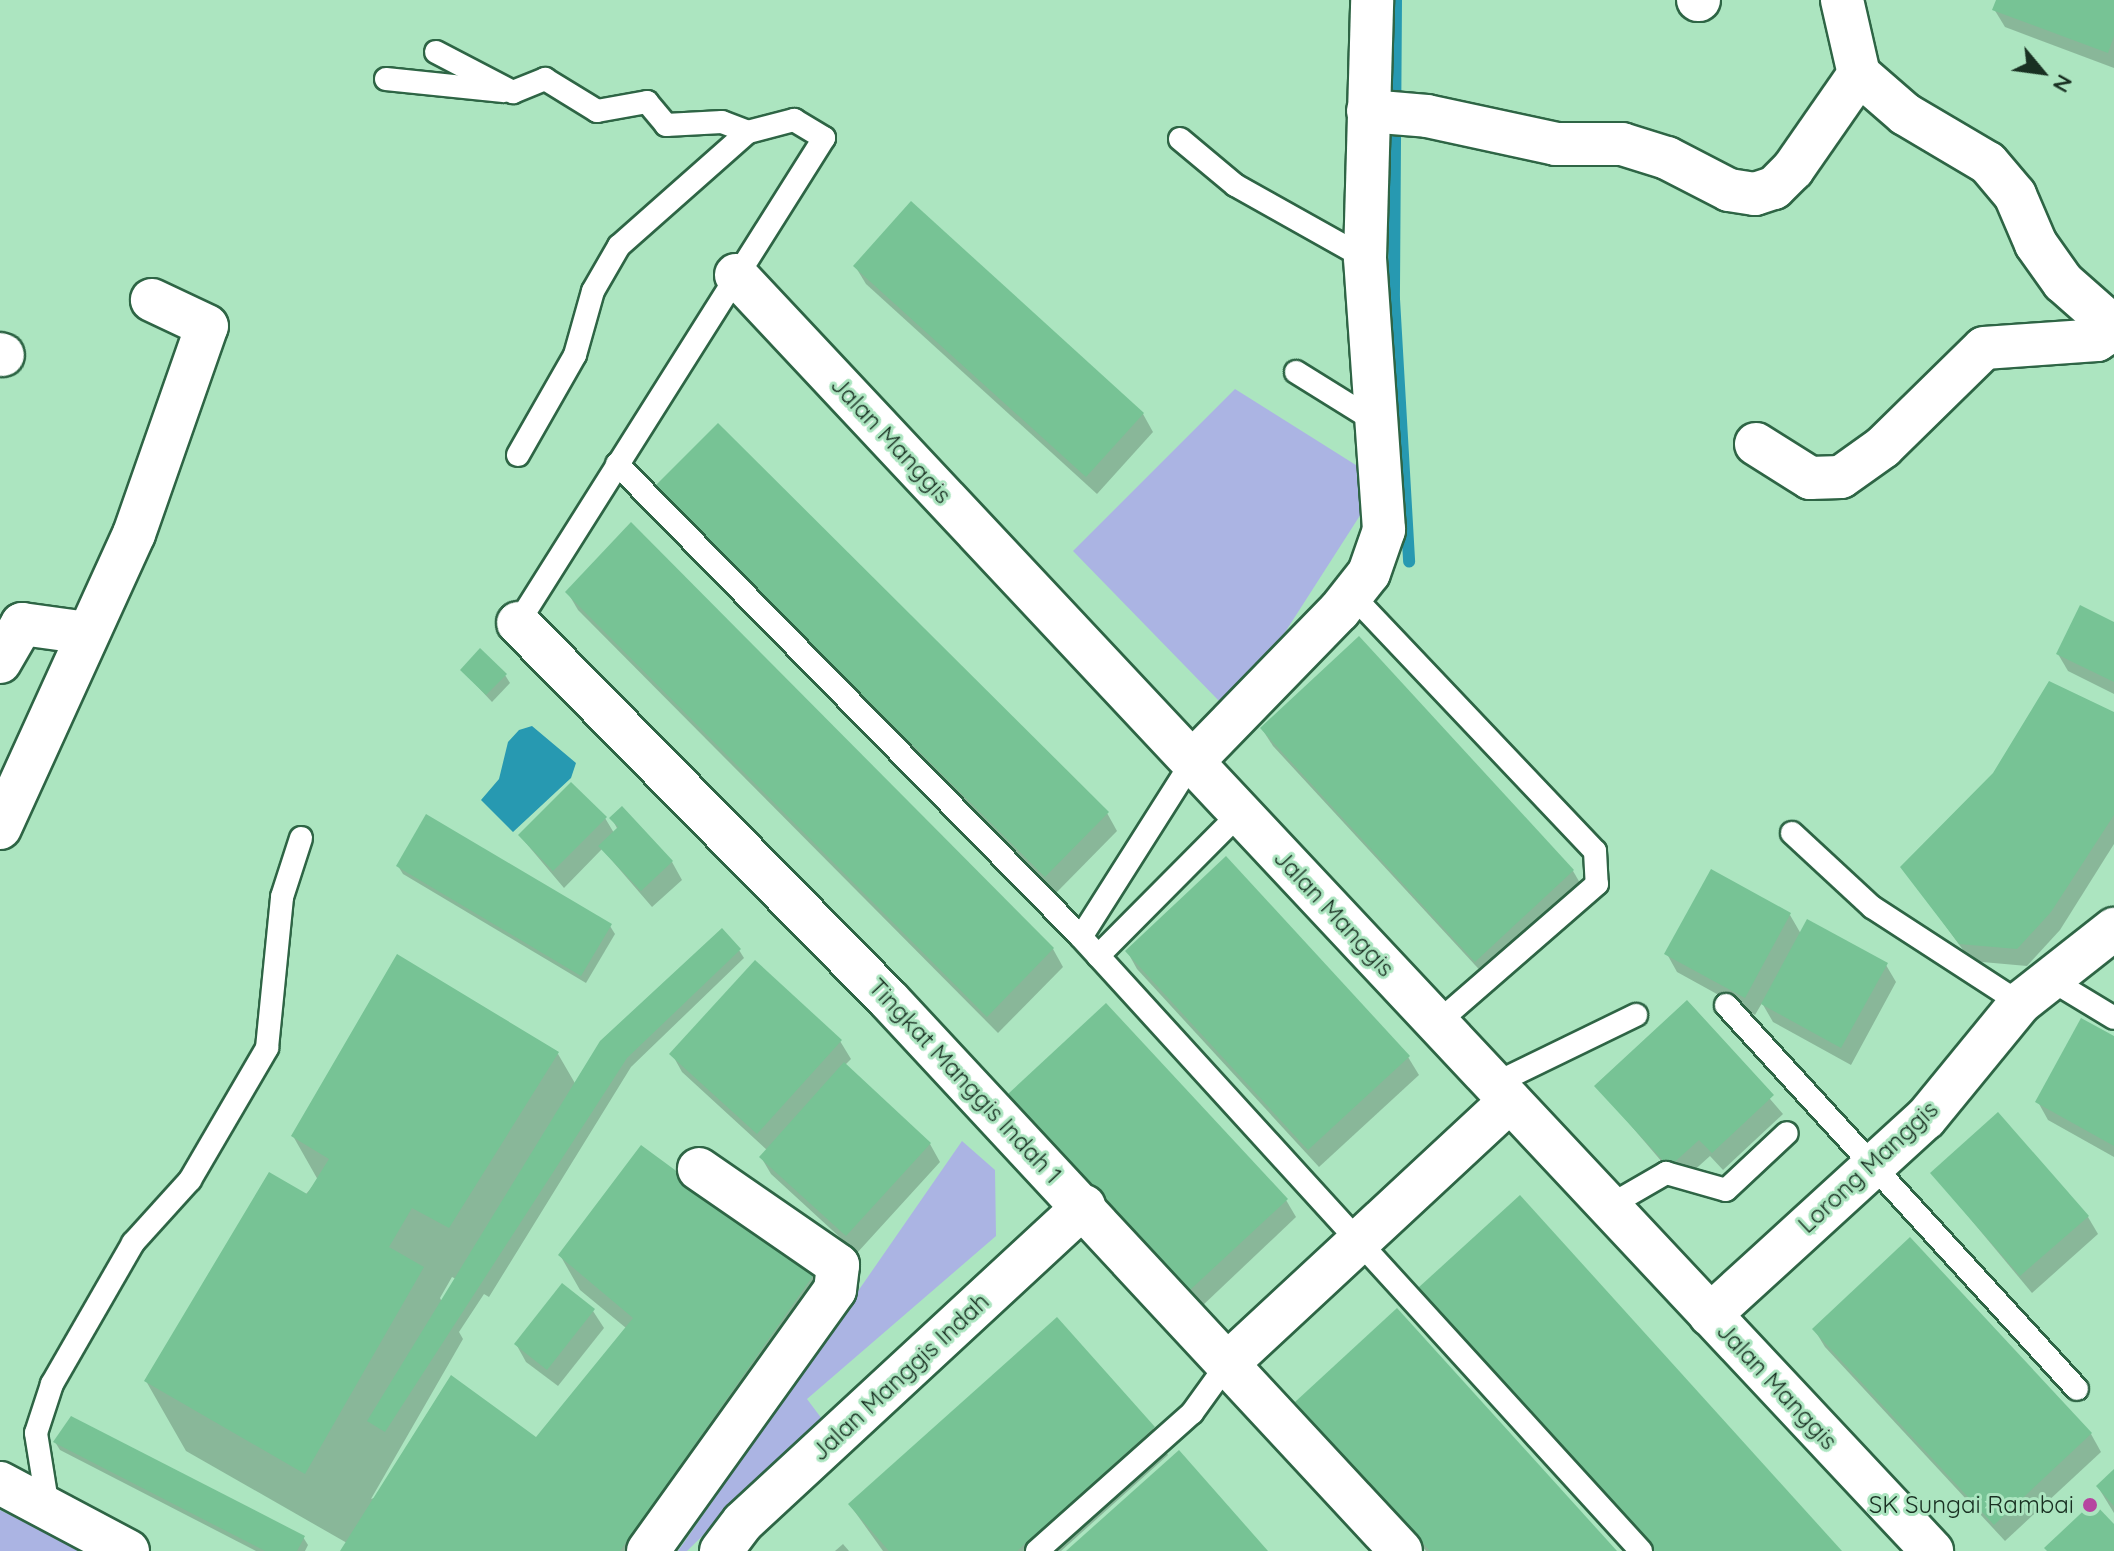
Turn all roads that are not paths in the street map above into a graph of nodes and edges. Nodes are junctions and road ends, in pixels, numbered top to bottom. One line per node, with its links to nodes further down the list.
1 (1372, 0): 7 (street)
2 (1842, 0): 4 (street)
3 (436, 52): 6 (lane)
4 (1859, 74): 7 (street); 13 (street)
5 (386, 79): 6 (lane)
6 (513, 92): 8 (lane)
7 (1375, 111): 10 (street)
8 (748, 132): 11 (lane); 17 (lane)
9 (1180, 139): 10 (lane)
10 (1365, 258): 15 (street)
11 (736, 275): 18 (lane); 23 (street, Jalan Manggis)
12 (152, 300): 21 (street)
13 (2114, 328): 16 (street)
14 (1296, 372): 15 (lane)
15 (1375, 421): 19 (street)
16 (1756, 444)
17 (518, 455)
18 (617, 464): 20 (lane); 29 (lane)
19 (1352, 595): 23 (street); 35 (lane)
20 (518, 623): 40 (street, Tingkat Manggis Indah 1)
21 (87, 633): 22 (street); 25 (street)
22 (0, 662)
23 (1192, 762): 24 (street, Jalan Manggis); 29 (lane)
24 (1240, 813): 30 (lane); 35 (street, Jalan Manggis)
25 (0, 828)
26 (1792, 833): 31 (lane)
27 (301, 838): 47 (lane)
28 (2114, 929): 31 (street, Lorong Manggis)
29 (1081, 937): 30 (lane)
30 (1098, 956): 42 (lane)
31 (2037, 992): 34 (lane); 38 (street, Lorong Manggis)
32 (1726, 1005): 38 (lane)
33 (1636, 1015): 36 (lane)
34 (2114, 1018)
35 (1437, 1023): 36 (street, Jalan Manggis)
36 (1502, 1093): 41 (street, Jalan Manggis); 42 (street)
37 (1787, 1133): 41 (lane)
38 (1873, 1167): 43 (street, Lorong Manggis); 45 (lane)
39 (699, 1169): 51 (street)
40 (1084, 1206): 44 (street, Tingkat Manggis Indah 1); 52 (street, Jalan Manggis Indah)
41 (1609, 1206): 43 (street, Jalan Manggis)
42 (1362, 1240): 44 (street); 54 (lane)
43 (1710, 1315): 49 (street, Jalan Manggis)
44 (1228, 1363): 48 (street, Tingkat Manggis Indah 1); 53 (lane)
45 (2077, 1389)
46 (0, 1483): 47 (street)
47 (48, 1510): 50 (street)
48 (1381, 1544)
49 (1917, 1546)
50 (128, 1551)
51 (648, 1551)
52 (721, 1551)
53 (1037, 1551)
54 (1641, 1551)

